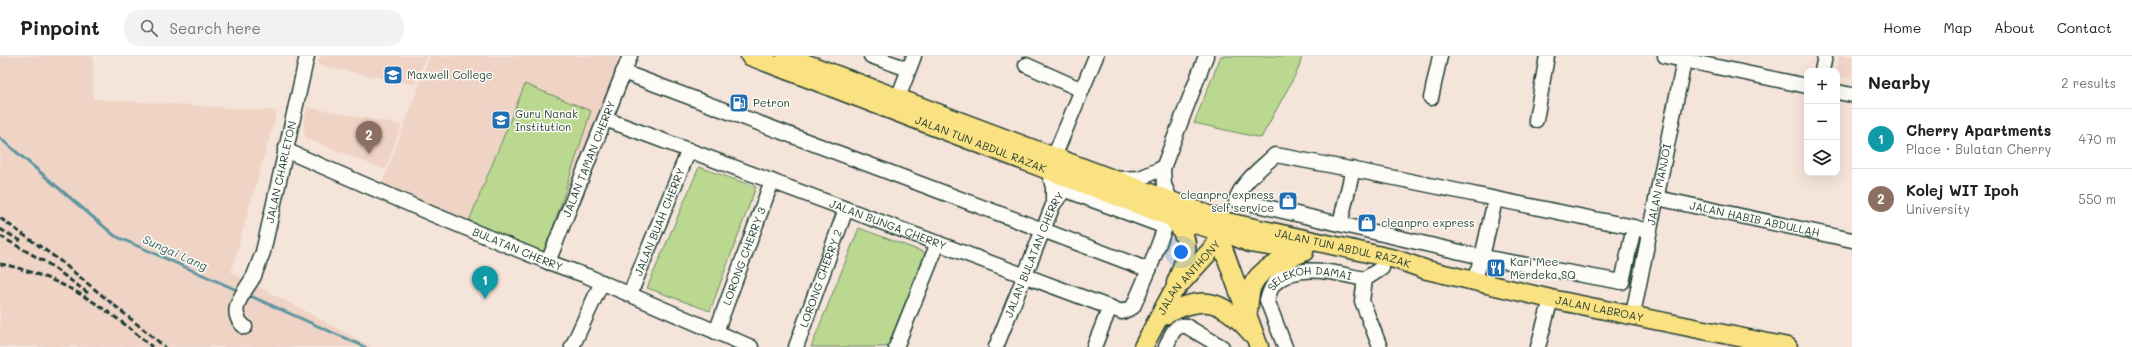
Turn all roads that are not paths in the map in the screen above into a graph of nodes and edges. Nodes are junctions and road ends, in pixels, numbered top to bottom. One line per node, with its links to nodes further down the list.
1 (307, 56): 28 (street, JALAN CHARLETON)
2 (630, 56): 17 (street, JALAN TAMAN CHERRY)
3 (750, 56): 22 (main road, JALAN TUN ABDUL RAZAK)
4 (786, 56): 23 (main road, JALAN TUN ABDUL RAZAK)
5 (871, 56): 16 (street)
6 (914, 56): 16 (street)
7 (1096, 56): 19 (street, JALAN BULATAN CHERRY)
8 (1206, 56): 30 (street)
9 (1440, 56): 24 (street)
10 (1547, 56): 26 (street)
11 (1665, 56): 13 (street)
12 (1825, 56): 15 (street)
13 (1685, 58): 18 (street); 35 (street, JALAN MANJOI)
14 (1026, 65): 19 (street)
15 (1823, 68)
16 (908, 69): 23 (street)
17 (623, 72): 25 (street, JALAN TAMAN CHERRY); 43 (street)
18 (1804, 85)
19 (1082, 90): 32 (street, JALAN BULATAN CHERRY)
20 (1840, 93): 21 (street)
21 (1852, 95)
22 (862, 98): 23 (main road); 27 (main road, JALAN TUN ABDUL RAZAK)
23 (898, 98): 27 (main road); 32 (main road, JALAN TUN ABDUL RAZAK)
24 (1431, 98)
25 (605, 119): 29 (street, JALAN BUNGA CHERRY); 50 (street, JALAN TAMAN CHERRY)
26 (1536, 120)
27 (958, 136): 32 (main road, JALAN TUN ABDUL RAZAK)
28 (285, 150): 50 (street, BULATAN CHERRY); 65 (street, JALAN CHARLETON)
29 (689, 150): 34 (street, JALAN BUNGA CHERRY); 59 (street, JALAN BUAH CHERRY)
30 (1163, 168): 33 (street); 39 (street)
31 (1353, 169): 36 (street); 40 (street); 40 (street)
32 (1059, 171): 33 (main road, JALAN TUN ABDUL RAZAK); 37 (street, JALAN BULATAN CHERRY); 37 (street); 39 (main road, JALAN TUN ABDUL RAZAK); 53 (street, JALAN BUNGA CHERRY)
33 (1112, 180): 39 (main road, JALAN TUN ABDUL RAZAK)
34 (772, 181): 38 (street, JALAN BUNGA CHERRY); 66 (street, LORONG CHERRY 3)
35 (1657, 198): 44 (street, JALAN MANJOI); 46 (street, JALAN HABIB ABDULLAH)
36 (1495, 200): 41 (street); 49 (street)
37 (1053, 205): 43 (street, JALAN BULATAN CHERRY)
38 (846, 209): 47 (street, JALAN BUNGA CHERRY); 70 (street, LORONG CHERRY 2)
39 (1171, 209): 42 (main road, JALAN TUN ABDUL RAZAK); 45 (main road, JALAN TUN ABDUL RAZAK); 58 (main road)
40 (1340, 224): 49 (street)
41 (1634, 227): 44 (street); 49 (street)
42 (1252, 229): 45 (main road, JALAN ANTHONY); 51 (main road, JALAN TUN ABDUL RAZAK)
43 (1043, 230): 53 (street); 54 (street, JALAN BULATAN CHERRY)
44 (1648, 232): 63 (street, JALAN MANJOI)
45 (1221, 234): 48 (main road, JALAN TUN ABDUL RAZAK); 58 (main road, JALAN ANTHONY); 62 (main road)
46 (1852, 240)
47 (938, 243): 54 (street, JALAN BUNGA CHERRY); 71 (street)
48 (1304, 252): 52 (main road, JALAN TUN ABDUL RAZAK); 62 (main road)
49 (1482, 257): 56 (street)
50 (548, 262): 57 (street, BULATAN CHERRY)
51 (1412, 266): 52 (main road, JALAN TUN ABDUL RAZAK); 56 (main road, JALAN LABROAY)
52 (1382, 268): 55 (street)
53 (1149, 270): 61 (street, JALAN BUNGA CHERRY)
54 (1025, 276): 61 (street, JALAN BUNGA CHERRY); 72 (street, JALAN BULATAN CHERRY)
55 (1365, 279): 77 (street, SELEKOH DAMAI); 78 (street)
56 (1474, 281): 60 (main road, JALAN LABROAY)
57 (602, 282): 59 (street, BULATAN CHERRY); 68 (street)
58 (1172, 293): 64 (main road, JALAN ANTHONY)
59 (630, 294): 66 (street, BULATAN CHERRY)
60 (1550, 298): 63 (main road, JALAN LABROAY); 79 (street)
61 (1110, 307): 73 (street)
62 (1248, 313): 67 (main road)
63 (1633, 314): 80 (main road, JALAN LABROAY)
64 (1158, 318): 67 (main road); 74 (main road, JALAN ANTHONY)
65 (245, 327)
66 (716, 332): 69 (street, BULATAN CHERRY)
67 (1257, 342)
68 (572, 347)
69 (751, 347)
70 (796, 347)
71 (896, 347)
72 (996, 347)
73 (1094, 347)
74 (1143, 347)
75 (1166, 347): 76 (street)
76 (1222, 347)
77 (1285, 347)
78 (1380, 347)
79 (1538, 347)
80 (1788, 347)

